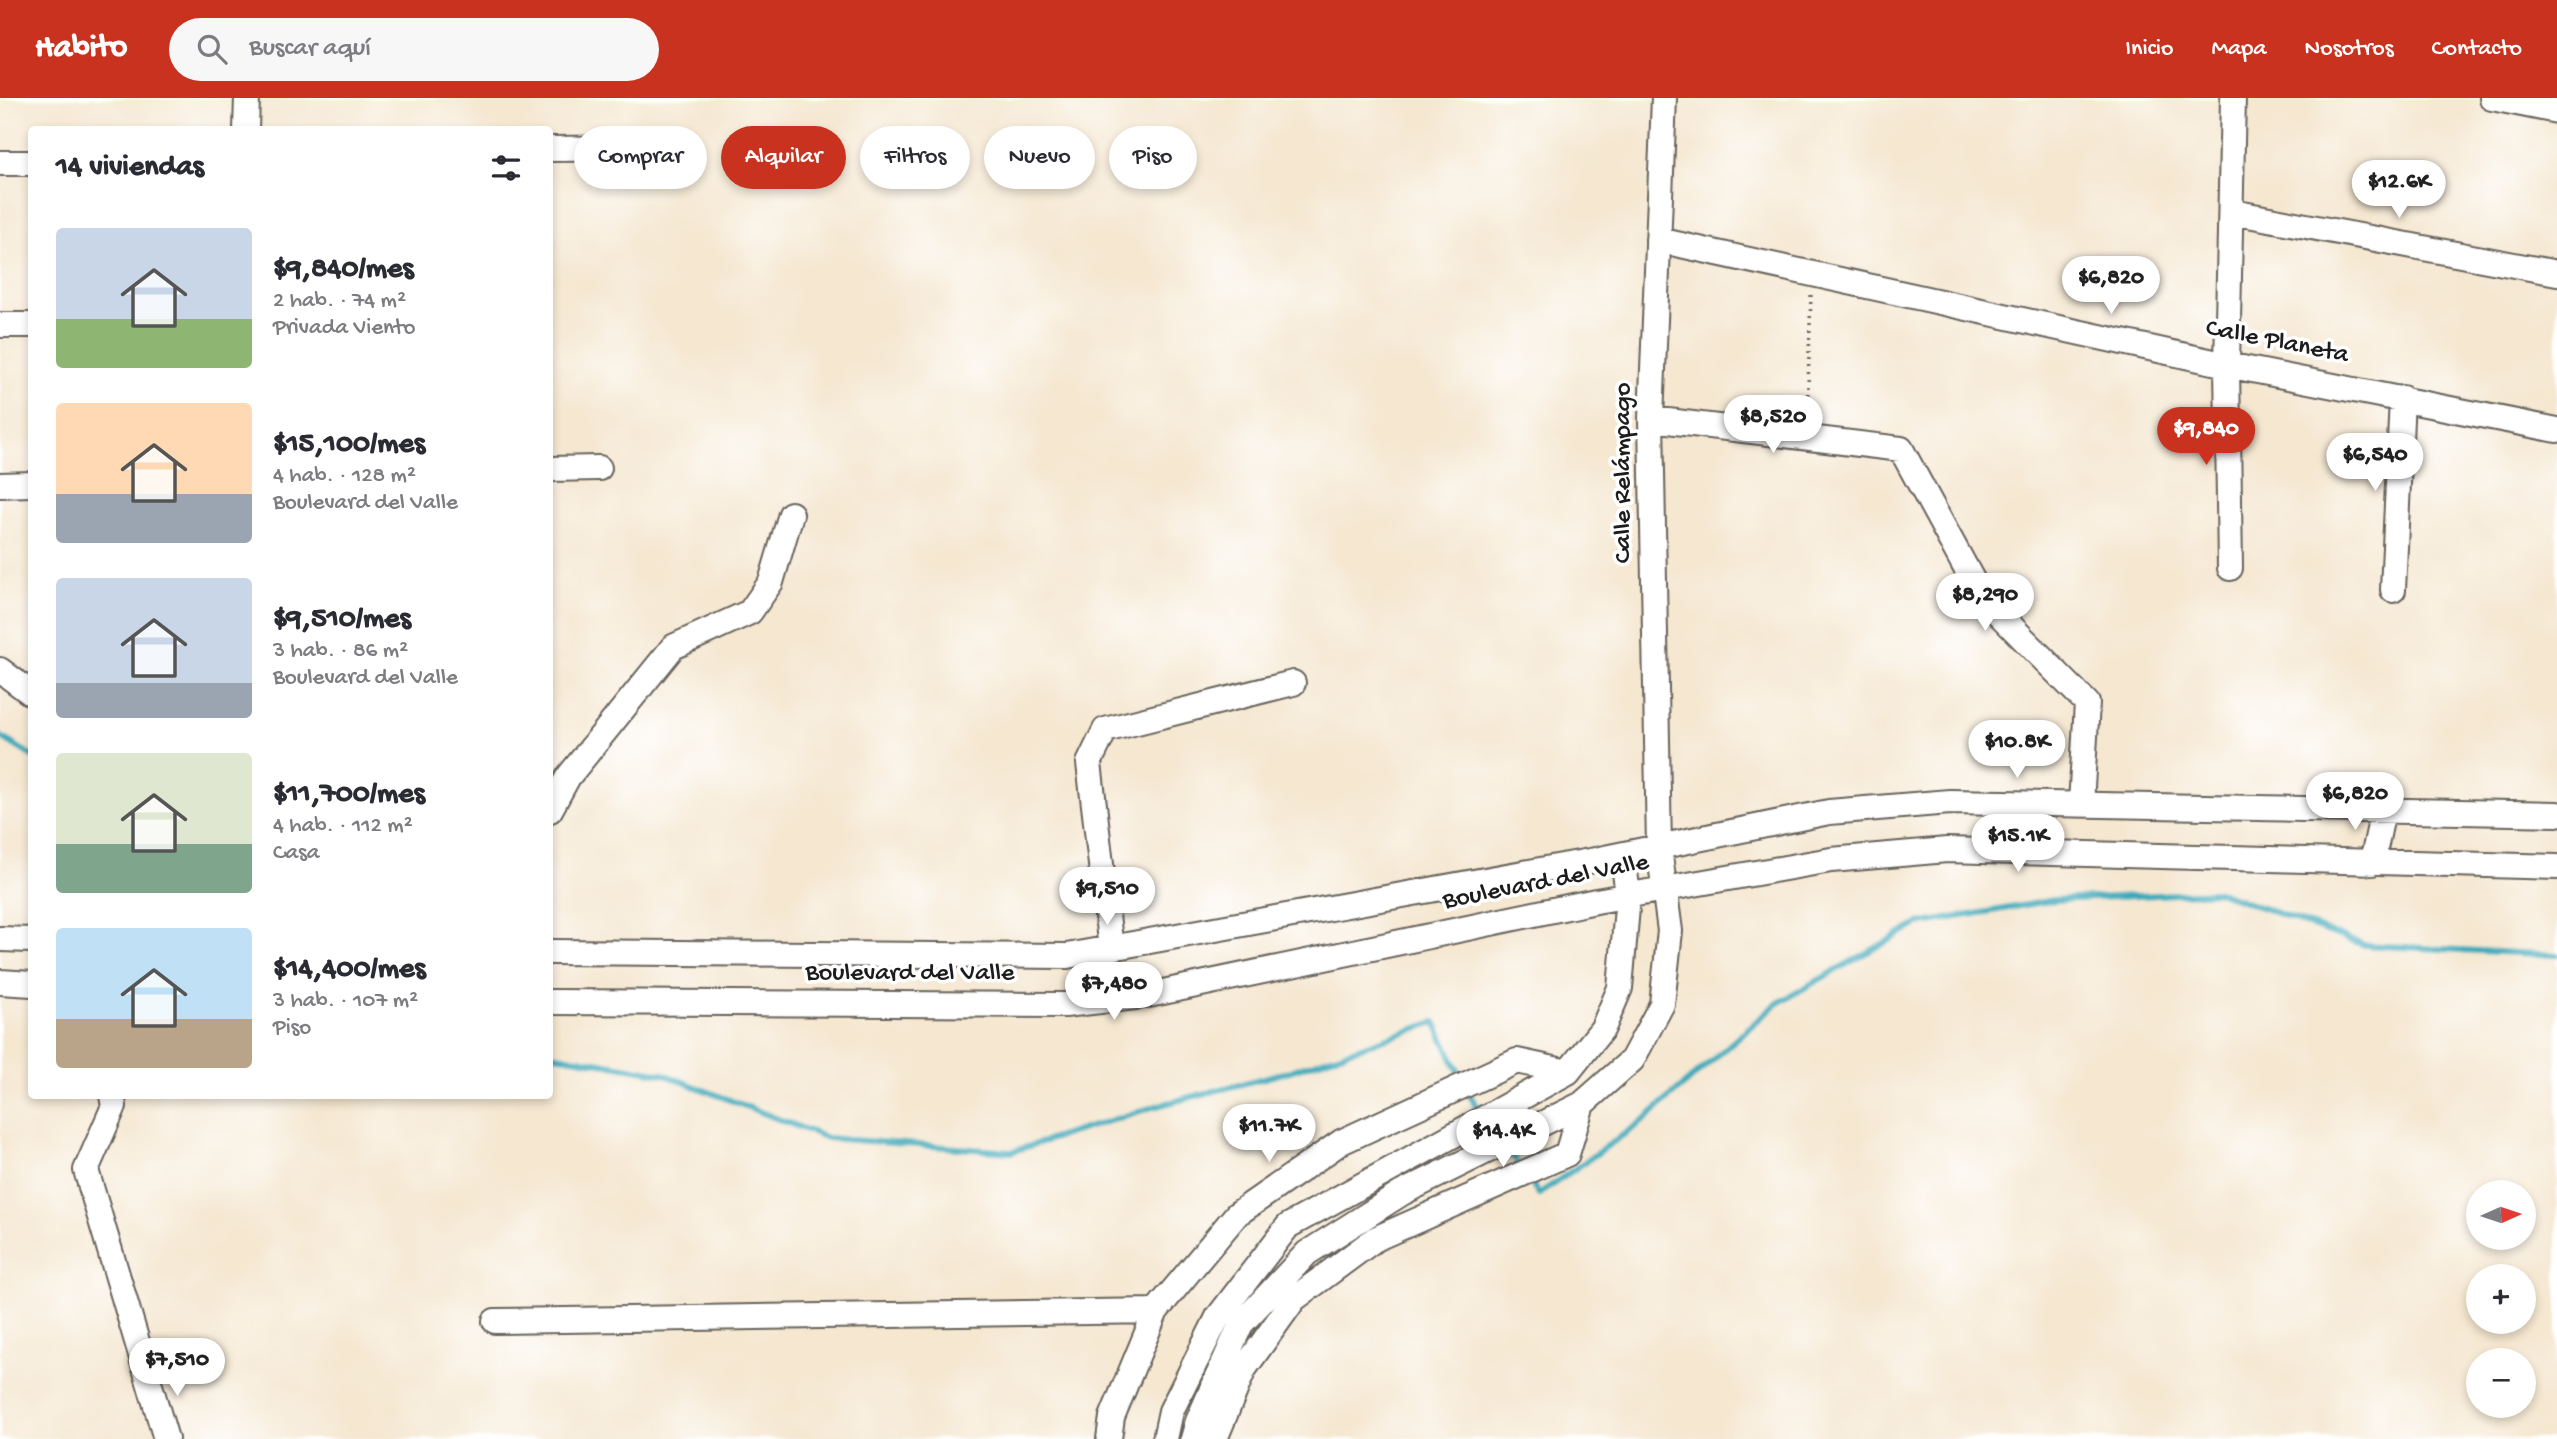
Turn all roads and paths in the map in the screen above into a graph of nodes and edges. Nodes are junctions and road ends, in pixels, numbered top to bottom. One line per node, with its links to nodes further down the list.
1 (247, 98): 6 (street)
2 (1664, 98): 12 (street, Calle Relámpago)
3 (2233, 98): 11 (street)
4 (2492, 98): 5 (street)
5 (2557, 111)
6 (246, 126)
7 (553, 149): 8 (street)
8 (574, 149)
9 (0, 163): 10 (street)
10 (28, 163)
11 (2232, 212): 14 (street); 17 (street)
12 (1658, 240): 13 (street, Calle Planeta); 19 (street, Calle Relámpago)
13 (1812, 272): 17 (street, Calle Planeta); 21 (path)
14 (2557, 273)
15 (0, 325): 16 (street)
16 (28, 325)
17 (2227, 365): 18 (street, Calle Planeta); 27 (street)
18 (2402, 398): 20 (street, Calle Planeta); 28 (street)
19 (1651, 419): 21 (street); 36 (street, Calle Relámpago)
20 (2557, 430)
21 (1807, 435): 33 (street)
22 (599, 468): 23 (street)
23 (553, 469)
24 (28, 484): 25 (street)
25 (0, 485)
26 (791, 514): 32 (street)
27 (2230, 568)
28 (2393, 590)
29 (0, 670): 31 (street)
30 (1293, 683): 44 (street)
31 (28, 691)
32 (553, 804)
33 (2081, 804): 34 (street, Boulevard del Valle); 36 (street, Boulevard del Valle)
34 (2383, 811): 35 (street, Boulevard del Valle); 38 (street)
35 (2557, 814)
36 (1659, 848): 37 (street, Boulevard del Valle); 40 (street, Calle Relámpago)
37 (1623, 855): 41 (street); 44 (street, Boulevard del Valle)
38 (2372, 863): 39 (street, Boulevard del Valle); 40 (street, Boulevard del Valle)
39 (2557, 867)
40 (1664, 889): 41 (street, Boulevard del Valle); 51 (street, Calle Relámpago)
41 (1628, 896): 48 (street, Boulevard del Valle); 49 (street)
42 (0, 939): 43 (street)
43 (28, 940)
44 (1111, 949): 45 (street, Boulevard del Valle)
45 (553, 952)
46 (14, 983): 47 (street)
47 (28, 999)
48 (553, 1002)
49 (1568, 1072): 52 (street); 56 (street)
50 (113, 1099): 54 (street)
51 (1581, 1104): 57 (street, Calle Relámpago); 58 (street)
52 (1156, 1311): 53 (street); 55 (street)
53 (495, 1321)
54 (166, 1439)
55 (1108, 1439)
56 (1165, 1439)
57 (1193, 1439)
58 (1215, 1439)

